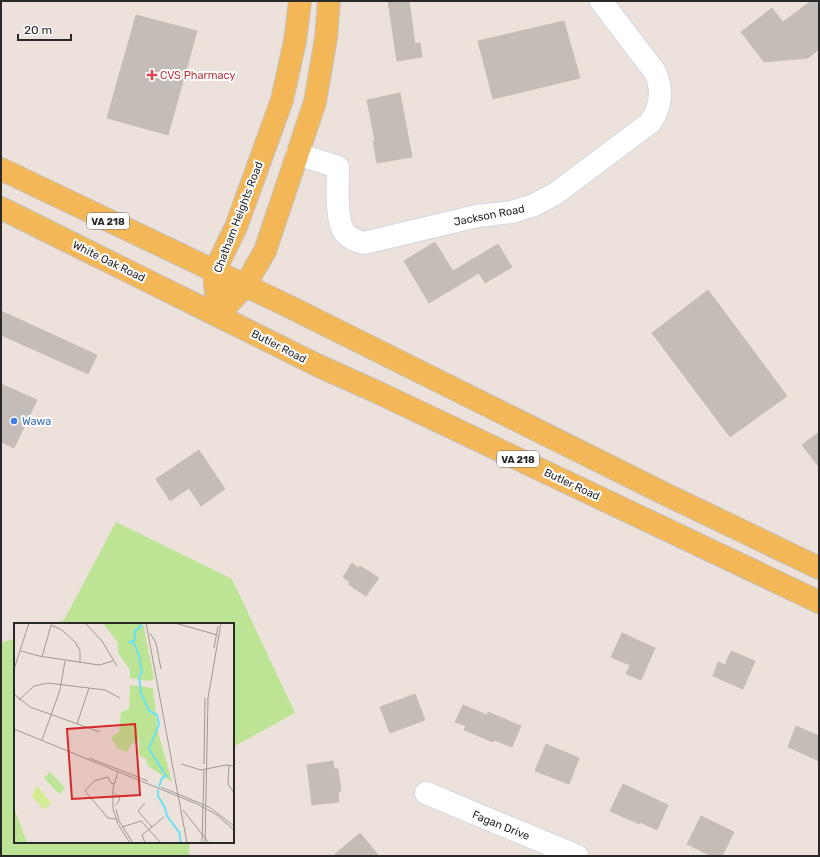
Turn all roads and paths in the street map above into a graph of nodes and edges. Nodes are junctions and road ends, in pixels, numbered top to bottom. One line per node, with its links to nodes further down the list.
1 (285, 1): 5 (main road)
2 (300, 1): 5 (main road, Chatham Heights Road)
3 (329, 1): 6 (main road)
4 (600, 1): 6 (street, Jackson Road)
5 (295, 41): 9 (main road, Chatham Heights Road)
6 (297, 154): 10 (main road)
7 (1, 170): 9 (main road, VA 218)
8 (1, 208): 11 (main road, White Oak Road / VA 218)
9 (214, 272): 10 (main road, VA 218); 11 (main road, Chatham Heights Road)
10 (244, 287): 11 (main road); 12 (main road, VA 218)
11 (218, 315): 13 (main road, Butler Road / VA 218)
12 (819, 568)
13 (819, 602)
14 (426, 793): 15 (street, Fagan Drive)
15 (577, 856)

